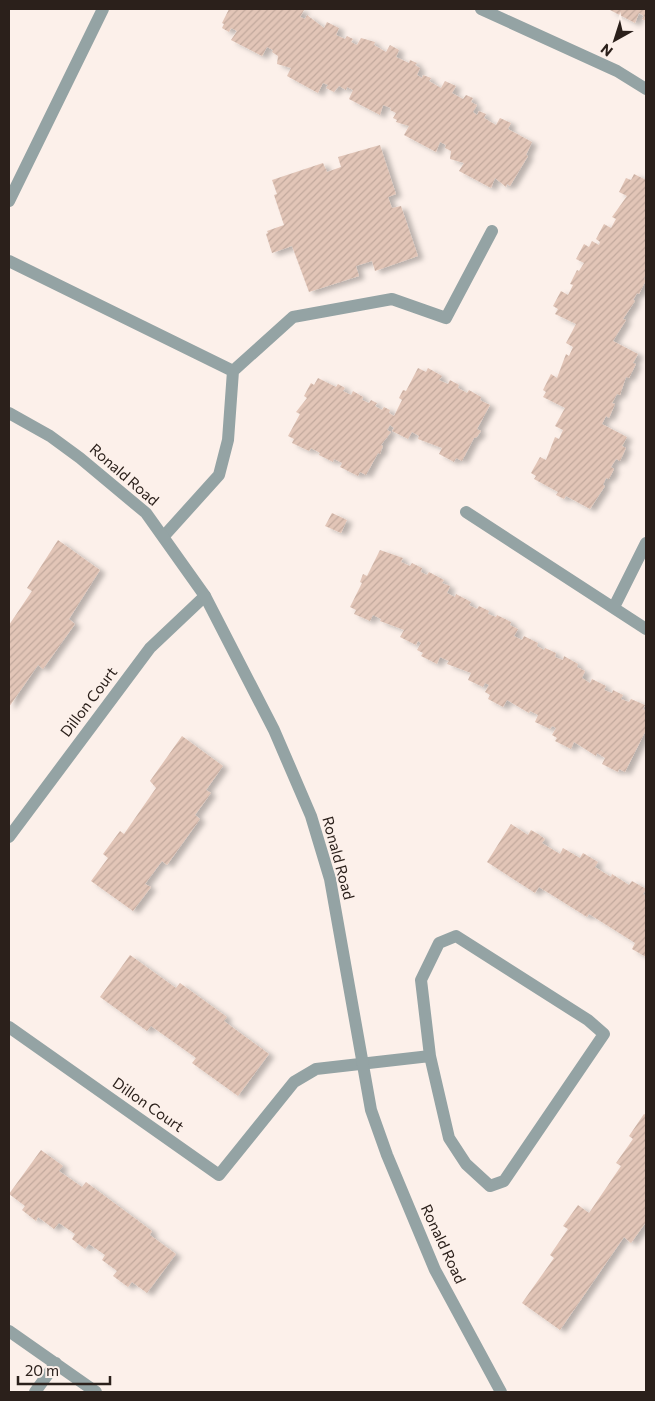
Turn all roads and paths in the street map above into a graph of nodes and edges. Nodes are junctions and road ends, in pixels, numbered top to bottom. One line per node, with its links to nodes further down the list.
1 (103, 9): 4 (street)
2 (481, 9): 3 (street)
3 (646, 88)
4 (9, 201)
5 (492, 231): 7 (street)
6 (9, 261): 7 (street)
7 (233, 371): 10 (street)
8 (9, 413): 10 (street, Ronald Road)
9 (466, 512): 13 (street)
10 (164, 536): 12 (street, Ronald Road)
11 (646, 543): 13 (street)
12 (205, 596): 15 (street, Dillon Court); 18 (street, Ronald Road)
13 (614, 607): 14 (street)
14 (646, 628)
15 (9, 837)
16 (9, 1027): 18 (street, Dillon Court)
17 (430, 1056): 17 (street); 18 (street)
18 (362, 1065): 23 (street, Ronald Road)
19 (9, 1330): 20 (street)
20 (56, 1364): 21 (street); 22 (street)
21 (34, 1392)
22 (96, 1392)
23 (501, 1392)

